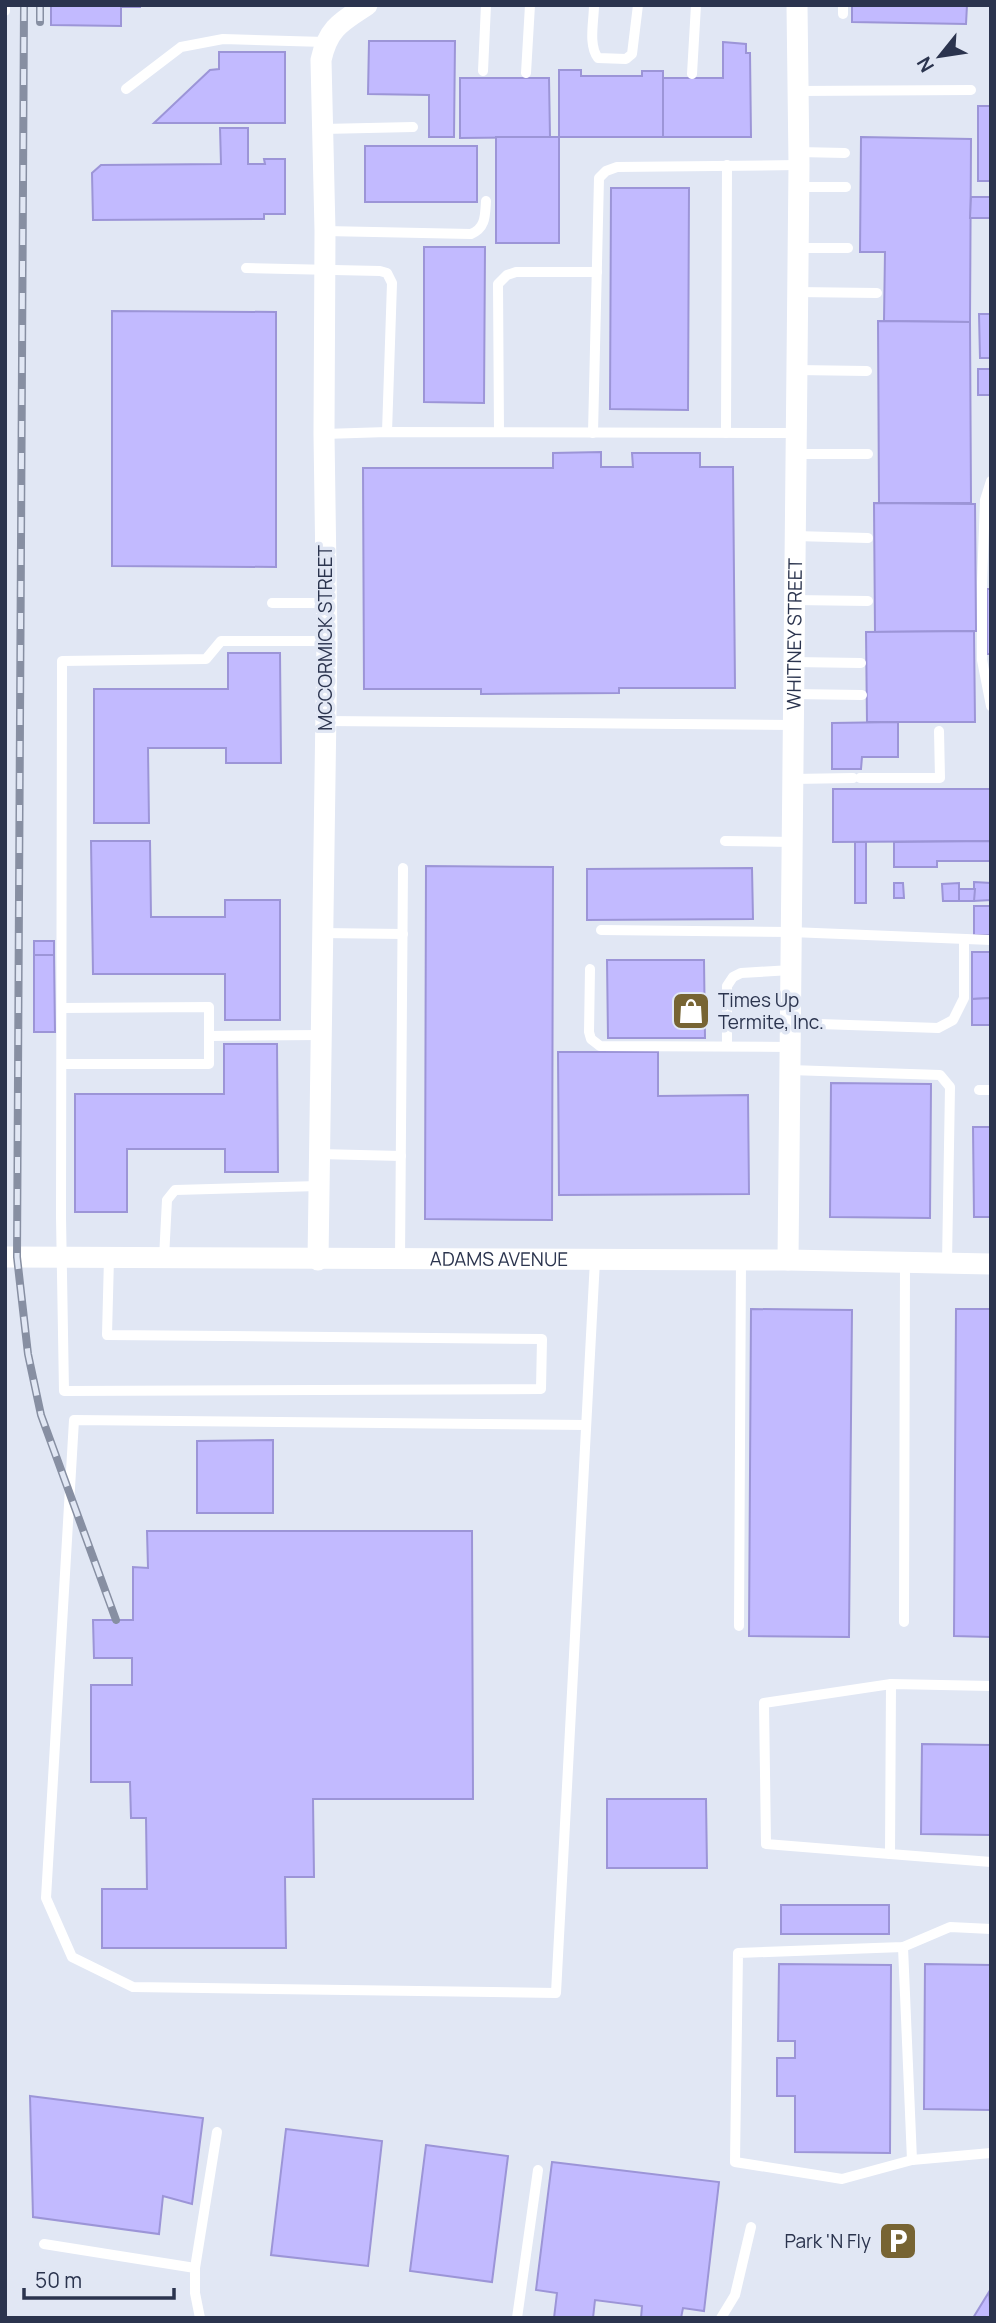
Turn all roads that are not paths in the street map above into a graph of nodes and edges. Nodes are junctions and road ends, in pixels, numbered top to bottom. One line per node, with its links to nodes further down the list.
1 (5, 5): 9 (lane)
2 (367, 5): 10 (street)
3 (486, 5): 11 (lane)
4 (530, 5): 12 (lane)
5 (594, 5): 6 (lane)
6 (638, 5)
7 (696, 5): 13 (lane)
8 (797, 5): 16 (street, WHITNEY STREET)
9 (5, 12)
10 (325, 41): 14 (lane); 18 (street, MCCORMICK STREET)
11 (483, 71)
12 (526, 73)
13 (692, 74)
14 (126, 89)
15 (971, 90): 16 (lane)
16 (798, 91): 20 (street, WHITNEY STREET)
17 (413, 127): 18 (lane)
18 (323, 129): 25 (street, MCCORMICK STREET)
19 (845, 153): 20 (lane)
20 (799, 159): 21 (lane); 22 (street, WHITNEY STREET)
21 (726, 165): 30 (lane); 38 (lane)
22 (799, 187): 23 (lane); 26 (street, WHITNEY STREET)
23 (846, 187)
24 (486, 201): 25 (lane)
25 (325, 231): 29 (street, MCCORMICK STREET)
26 (798, 248): 27 (lane); 31 (street, WHITNEY STREET)
27 (848, 248)
28 (246, 268): 29 (lane)
29 (324, 271): 35 (lane); 39 (street, MCCORMICK STREET)
30 (597, 272): 36 (lane); 37 (lane)
31 (797, 292): 32 (lane); 33 (street, WHITNEY STREET)
32 (877, 293)
33 (797, 370): 34 (lane); 40 (street, WHITNEY STREET)
34 (867, 371)
35 (387, 432): 36 (lane); 39 (lane)
36 (499, 432): 37 (lane)
37 (593, 433): 38 (lane)
38 (726, 433): 40 (lane)
39 (324, 434): 48 (street, MCCORMICK STREET)
40 (796, 444): 41 (lane); 43 (street, WHITNEY STREET)
41 (868, 454)
42 (991, 481): 54 (lane)
43 (795, 536): 44 (lane); 45 (street, WHITNEY STREET)
44 (868, 537)
45 (794, 600): 46 (lane); 50 (street, WHITNEY STREET)
46 (868, 601)
47 (272, 603): 48 (lane)
48 (326, 603): 49 (street, MCCORMICK STREET)
49 (327, 641): 55 (street, MCCORMICK STREET); 70 (lane)
50 (794, 662): 51 (lane); 52 (street, WHITNEY STREET)
51 (861, 663)
52 (793, 694): 53 (lane); 56 (street, WHITNEY STREET)
53 (862, 695)
54 (991, 706)
55 (326, 722): 56 (lane); 64 (street, MCCORMICK STREET)
56 (793, 725): 58 (street, WHITNEY STREET)
57 (939, 731): 58 (lane)
58 (793, 779): 60 (street, WHITNEY STREET)
59 (725, 841): 60 (lane)
60 (792, 842): 63 (street, WHITNEY STREET)
61 (403, 868): 65 (lane)
62 (601, 930): 63 (lane)
63 (791, 932): 66 (lane); 69 (street, WHITNEY STREET)
64 (323, 933): 65 (lane); 72 (street, MCCORMICK STREET)
65 (403, 934): 79 (lane)
66 (964, 939): 67 (lane); 71 (lane)
67 (991, 940)
68 (590, 969): 74 (lane)
69 (790, 970): 71 (street, WHITNEY STREET); 74 (lane)
70 (62, 1008): 73 (lane); 76 (lane)
71 (790, 1023): 75 (street, WHITNEY STREET)
72 (321, 1035): 73 (lane); 78 (street, MCCORMICK STREET)
73 (209, 1036): 76 (lane)
74 (727, 1046): 75 (lane)
75 (790, 1047): 77 (street, WHITNEY STREET)
76 (62, 1064): 82 (lane)
77 (790, 1070): 89 (street, WHITNEY STREET); 91 (lane)
78 (319, 1154): 79 (lane); 80 (street, MCCORMICK STREET)
79 (401, 1156): 86 (lane)
80 (319, 1186): 84 (lane); 85 (street, MCCORMICK STREET)
81 (5, 1257): 82 (street, ADAMS AVENUE)
82 (61, 1257): 83 (street, ADAMS AVENUE); 83 (lane)
83 (108, 1258): 84 (street, ADAMS AVENUE)
84 (164, 1258): 85 (street, ADAMS AVENUE)
85 (318, 1260): 86 (street, ADAMS AVENUE)
86 (400, 1260): 87 (street, ADAMS AVENUE)
87 (595, 1260): 88 (street, ADAMS AVENUE); 93 (lane)
88 (741, 1260): 89 (street, ADAMS AVENUE); 95 (lane)
89 (788, 1261): 90 (street, ADAMS AVENUE)
90 (905, 1262): 91 (street, ADAMS AVENUE); 94 (lane)
91 (947, 1263): 92 (street, ADAMS AVENUE)
92 (991, 1264)
93 (586, 1425): 93 (lane)
94 (904, 1622)
95 (739, 1626)
96 (891, 1684): 97 (lane); 98 (lane); 98 (lane)
97 (991, 1686)
98 (890, 1854): 99 (lane)
99 (991, 1862)
100 (991, 1928): 101 (lane)
101 (904, 1947): 104 (lane); 104 (lane)
102 (217, 2132): 108 (lane)
103 (991, 2153): 104 (lane)
104 (912, 2160)
105 (538, 2170): 110 (lane)
106 (751, 2227): 111 (lane)
107 (44, 2244): 108 (lane)
108 (195, 2268): 109 (lane)
109 (200, 2318)
110 (517, 2318)
111 (721, 2318)

